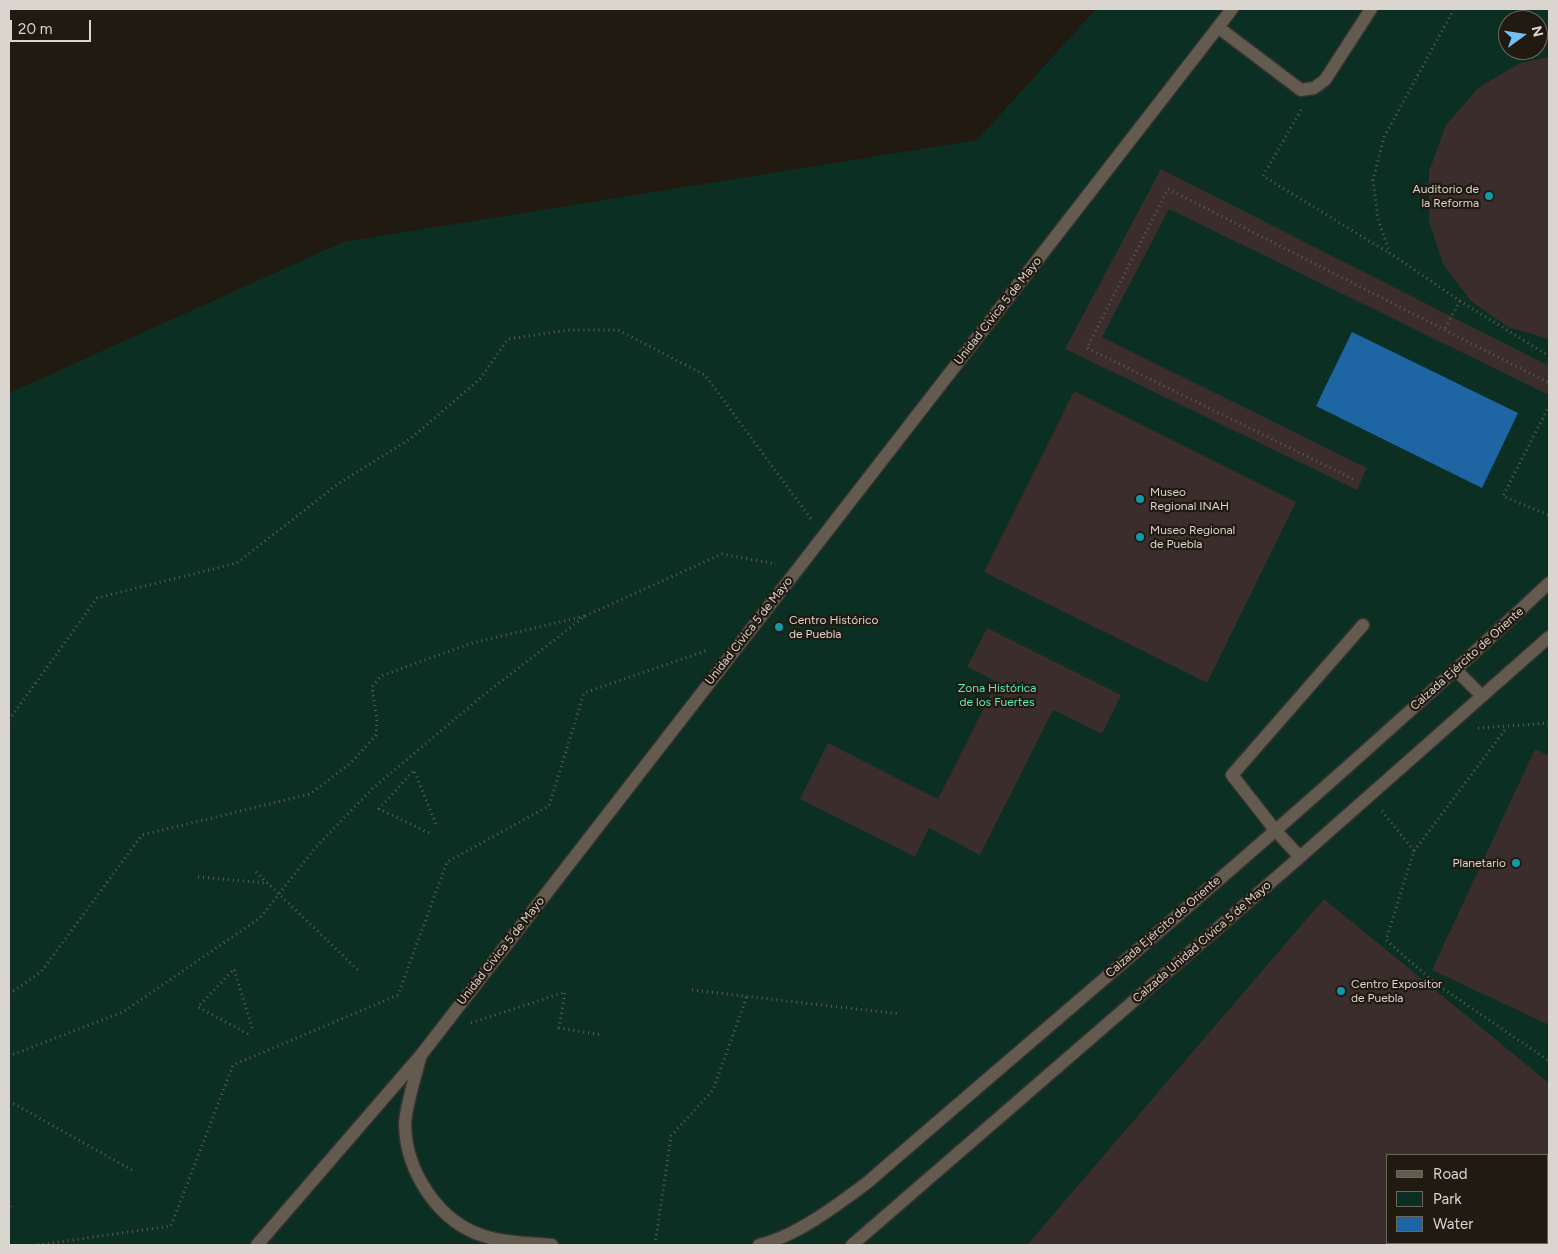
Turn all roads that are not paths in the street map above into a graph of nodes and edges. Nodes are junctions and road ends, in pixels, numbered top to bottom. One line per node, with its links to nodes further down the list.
1 (1232, 9): 3 (lane, Unidad Civica 5 de Mayo)
2 (1371, 9): 3 (lane)
3 (1219, 28): 11 (lane, Unidad Civica 5 de Mayo)
4 (1549, 584): 7 (lane, Calzada Ejército de Oriente)
5 (1364, 625): 9 (lane)
6 (1549, 637): 8 (lane, Calzada Unidad Cívica 5 de Mayo)
7 (1456, 670): 8 (lane); 9 (lane, Calzada Ejército de Oriente)
8 (1481, 695): 10 (lane, Calzada Unidad Cívica 5 de Mayo)
9 (1275, 830): 10 (lane); 14 (lane, Calzada Ejército de Oriente)
10 (1300, 857): 15 (lane, Calzada Unidad Cívica 5 de Mayo)
11 (421, 1055): 12 (lane, Unidad Civica 5 de Mayo); 13 (lane)
12 (257, 1245)
13 (552, 1245)
14 (759, 1245)
15 (852, 1245)

